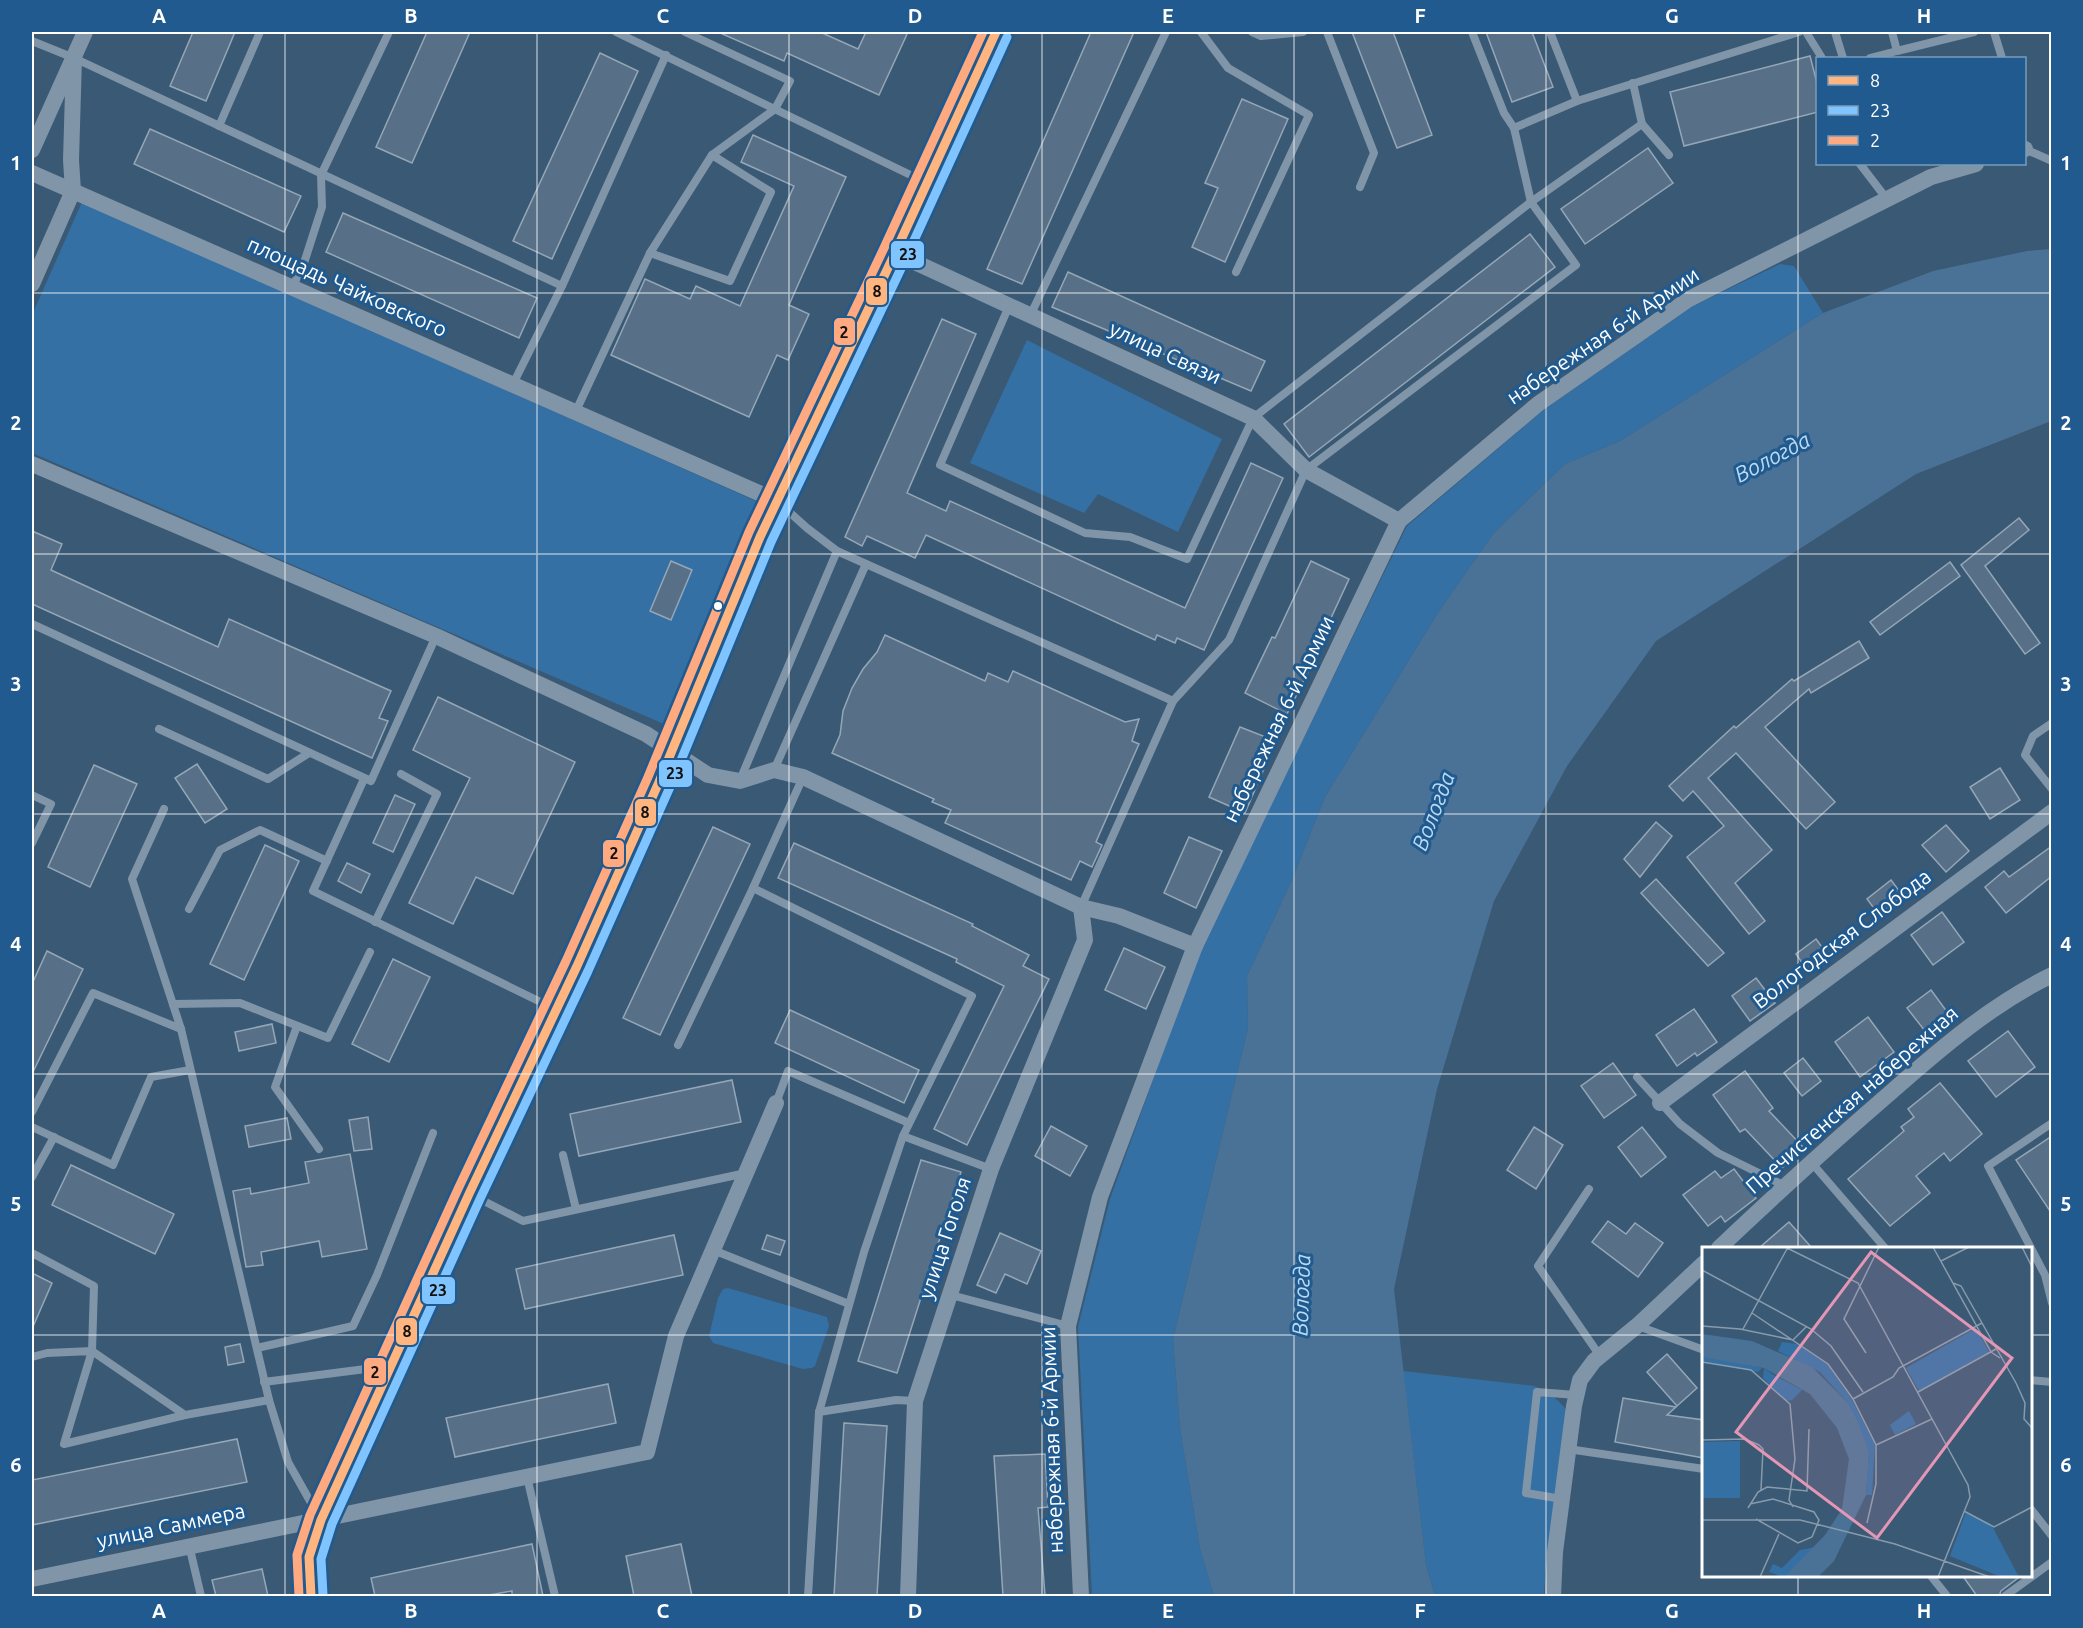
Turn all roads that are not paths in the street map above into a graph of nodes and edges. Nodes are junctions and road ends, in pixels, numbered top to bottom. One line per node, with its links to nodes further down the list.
1 (85, 32): 27 (street)
2 (260, 32): 32 (lane)
3 (389, 32): 42 (lane)
4 (616, 32): 22 (lane)
5 (685, 32): 30 (lane)
6 (996, 32): 43 (street)
7 (1166, 32): 55 (lane)
8 (1202, 32): 50 (lane)
9 (1252, 32): 10 (lane)
10 (1304, 32)
11 (1327, 32): 44 (lane)
12 (1472, 32): 33 (lane)
13 (1550, 32): 29 (lane)
14 (1799, 32): 28 (lane)
15 (1806, 32): 23 (lane)
16 (1834, 32): 24 (lane)
17 (1892, 32): 21 (lane)
18 (1974, 32): 21 (lane)
19 (1994, 32): 26 (lane)
20 (32, 41): 27 (lane)
21 (1897, 51): 25 (lane)
22 (666, 55): 30 (lane); 52 (lane)
23 (1821, 57)
24 (1843, 57)
25 (1874, 57)
26 (2002, 57)
27 (74, 58): 32 (lane); 35 (street); 45 (street)
28 (1633, 83): 29 (lane); 31 (lane)
29 (1577, 100): 33 (lane)
30 (775, 109): 36 (lane); 43 (lane)
31 (1642, 124): 37 (lane); 47 (lane)
32 (219, 126): 42 (lane)
33 (1514, 128): 47 (lane)
34 (2026, 148): 38 (lane)
35 (32, 150)
36 (712, 155): 48 (lane); 48 (lane)
37 (1669, 155)
38 (2052, 161)
39 (1861, 165): 46 (lane)
40 (1973, 165): 46 (street, набережная 6-й Армии)
41 (32, 173): 45 (street, площадь Чайковского)
42 (321, 174): 52 (lane); 53 (lane)
43 (927, 183): 49 (street)
44 (1360, 187)
45 (73, 191): 51 (street); 53 (street, площадь Чайковского)
46 (1886, 198): 62 (street, набережная 6-й Армии)
47 (1531, 202): 58 (lane); 60 (lane)
48 (650, 253): 57 (lane)
49 (895, 253): 54 (street, улица Связи); 61 (street)
50 (1236, 272)
51 (32, 284)
52 (562, 286): 56 (lane)
53 (292, 288): 56 (street, площадь Чайковского)
54 (1009, 306): 55 (street, улица Связи); 58 (lane)
55 (1030, 316): 58 (street, улица Связи)
56 (513, 384): 57 (street, площадь Чайковского)
57 (574, 413): 61 (street, площадь Чайковского)
58 (1253, 418): 60 (street, улица Связи)
59 (32, 464): 66 (street)
60 (1306, 470): 62 (street, улица Связи); 67 (lane)
61 (777, 501): 63 (lane); 70 (street)
62 (1399, 521): 87 (street, набережная 6-й Армии)
63 (837, 551): 64 (lane); 76 (lane)
64 (866, 564): 67 (lane); 72 (lane)
65 (32, 624): 71 (lane)
66 (436, 636): 70 (street); 75 (lane)
67 (1173, 701): 84 (lane)
68 (2052, 723): 77 (lane)
69 (159, 729): 71 (lane)
70 (671, 752): 76 (street); 91 (street)
71 (309, 753): 75 (lane)
72 (774, 770): 74 (street); 76 (street)
73 (401, 774): 86 (lane)
74 (803, 777): 83 (lane); 84 (street)
75 (364, 779): 82 (lane)
76 (740, 781)
77 (2052, 789)
78 (32, 795): 81 (lane)
79 (164, 809): 90 (lane)
80 (2052, 812): 98 (street, Вологодская Слобода)
81 (32, 843)
82 (327, 861): 85 (lane); 86 (lane)
83 (753, 888): 94 (lane); 100 (lane)
84 (1081, 907): 87 (street); 109 (street, улица Гоголя)
85 (189, 909)
86 (375, 921): 91 (lane)
87 (1195, 946): 127 (street, набережная 6-й Армии)
88 (370, 952): 92 (lane)
89 (2052, 975): 108 (street, Пречистенская набережная)
90 (173, 1004): 92 (lane); 93 (lane)
91 (556, 1010): 114 (street)
92 (297, 1026): 106 (lane)
93 (181, 1029): 95 (lane); 99 (lane)
94 (678, 1045)
95 (190, 1070): 105 (lane); 128 (lane)
96 (1637, 1077): 98 (lane)
97 (776, 1102): 100 (lane); 110 (street)
98 (1660, 1103): 112 (lane)
99 (32, 1112)
100 (909, 1123): 104 (lane)
101 (2052, 1123): 118 (lane)
102 (32, 1126): 105 (lane)
103 (433, 1133): 128 (lane)
104 (903, 1136): 109 (lane); 125 (lane)
105 (54, 1137): 111 (lane)
106 (319, 1149)
107 (563, 1155): 115 (lane)
108 (1811, 1161): 112 (street, Пречистенская набережная); 117 (lane)
109 (991, 1169): 123 (street, улица Гоголя)
110 (746, 1173): 115 (lane); 119 (street)
111 (32, 1177)
112 (1785, 1186): 116 (street, Пречистенская набережная)
113 (1589, 1189): 131 (lane)
114 (469, 1194): 115 (lane); 133 (street)
115 (576, 1209)
116 (1720, 1247)
117 (1882, 1247)
118 (2030, 1247)
119 (713, 1250): 125 (lane); 144 (street, улица Саммера)
120 (2032, 1250): 124 (lane)
121 (32, 1253): 130 (lane)
122 (1702, 1265): 126 (street)
123 (951, 1295): 127 (lane); 139 (street, улица Гоголя)
124 (2052, 1303)
125 (849, 1304): 140 (lane)
126 (1638, 1325): 129 (lane); 131 (street)
127 (1068, 1326): 160 (street, набережная 6-й Армии)
128 (257, 1348): 135 (lane)
129 (1702, 1349)
130 (92, 1351): 132 (lane); 141 (lane); 141 (lane)
131 (1600, 1356): 137 (street)
132 (32, 1357)
133 (392, 1365): 135 (lane); 147 (street)
134 (2032, 1380): 136 (lane)
135 (264, 1382): 138 (lane)
136 (2052, 1382)
137 (1576, 1395): 142 (street); 145 (lane)
138 (268, 1400): 141 (lane); 147 (lane)
139 (915, 1401): 140 (lane); 159 (street, улица Гоголя)
140 (819, 1412): 158 (lane)
141 (185, 1415)
142 (1568, 1449): 143 (lane); 145 (street)
143 (1702, 1469)
144 (527, 1477): 147 (street, улица Саммера); 157 (lane)
145 (1562, 1499): 161 (street)
146 (2032, 1509): 148 (lane)
147 (321, 1520): 149 (street, улица Саммера); 156 (street)
148 (2052, 1536)
149 (189, 1545): 154 (street, улица Саммера); 155 (lane)
150 (2052, 1562): 151 (lane)
151 (2032, 1576)
152 (1933, 1577): 162 (lane)
153 (2031, 1577): 163 (lane)
154 (32, 1579)
155 (201, 1596)
156 (310, 1596)
157 (555, 1596)
158 (808, 1596)
159 (908, 1596)
160 (1081, 1596)
161 (1553, 1596)
162 (1947, 1596)
163 (2005, 1596)

